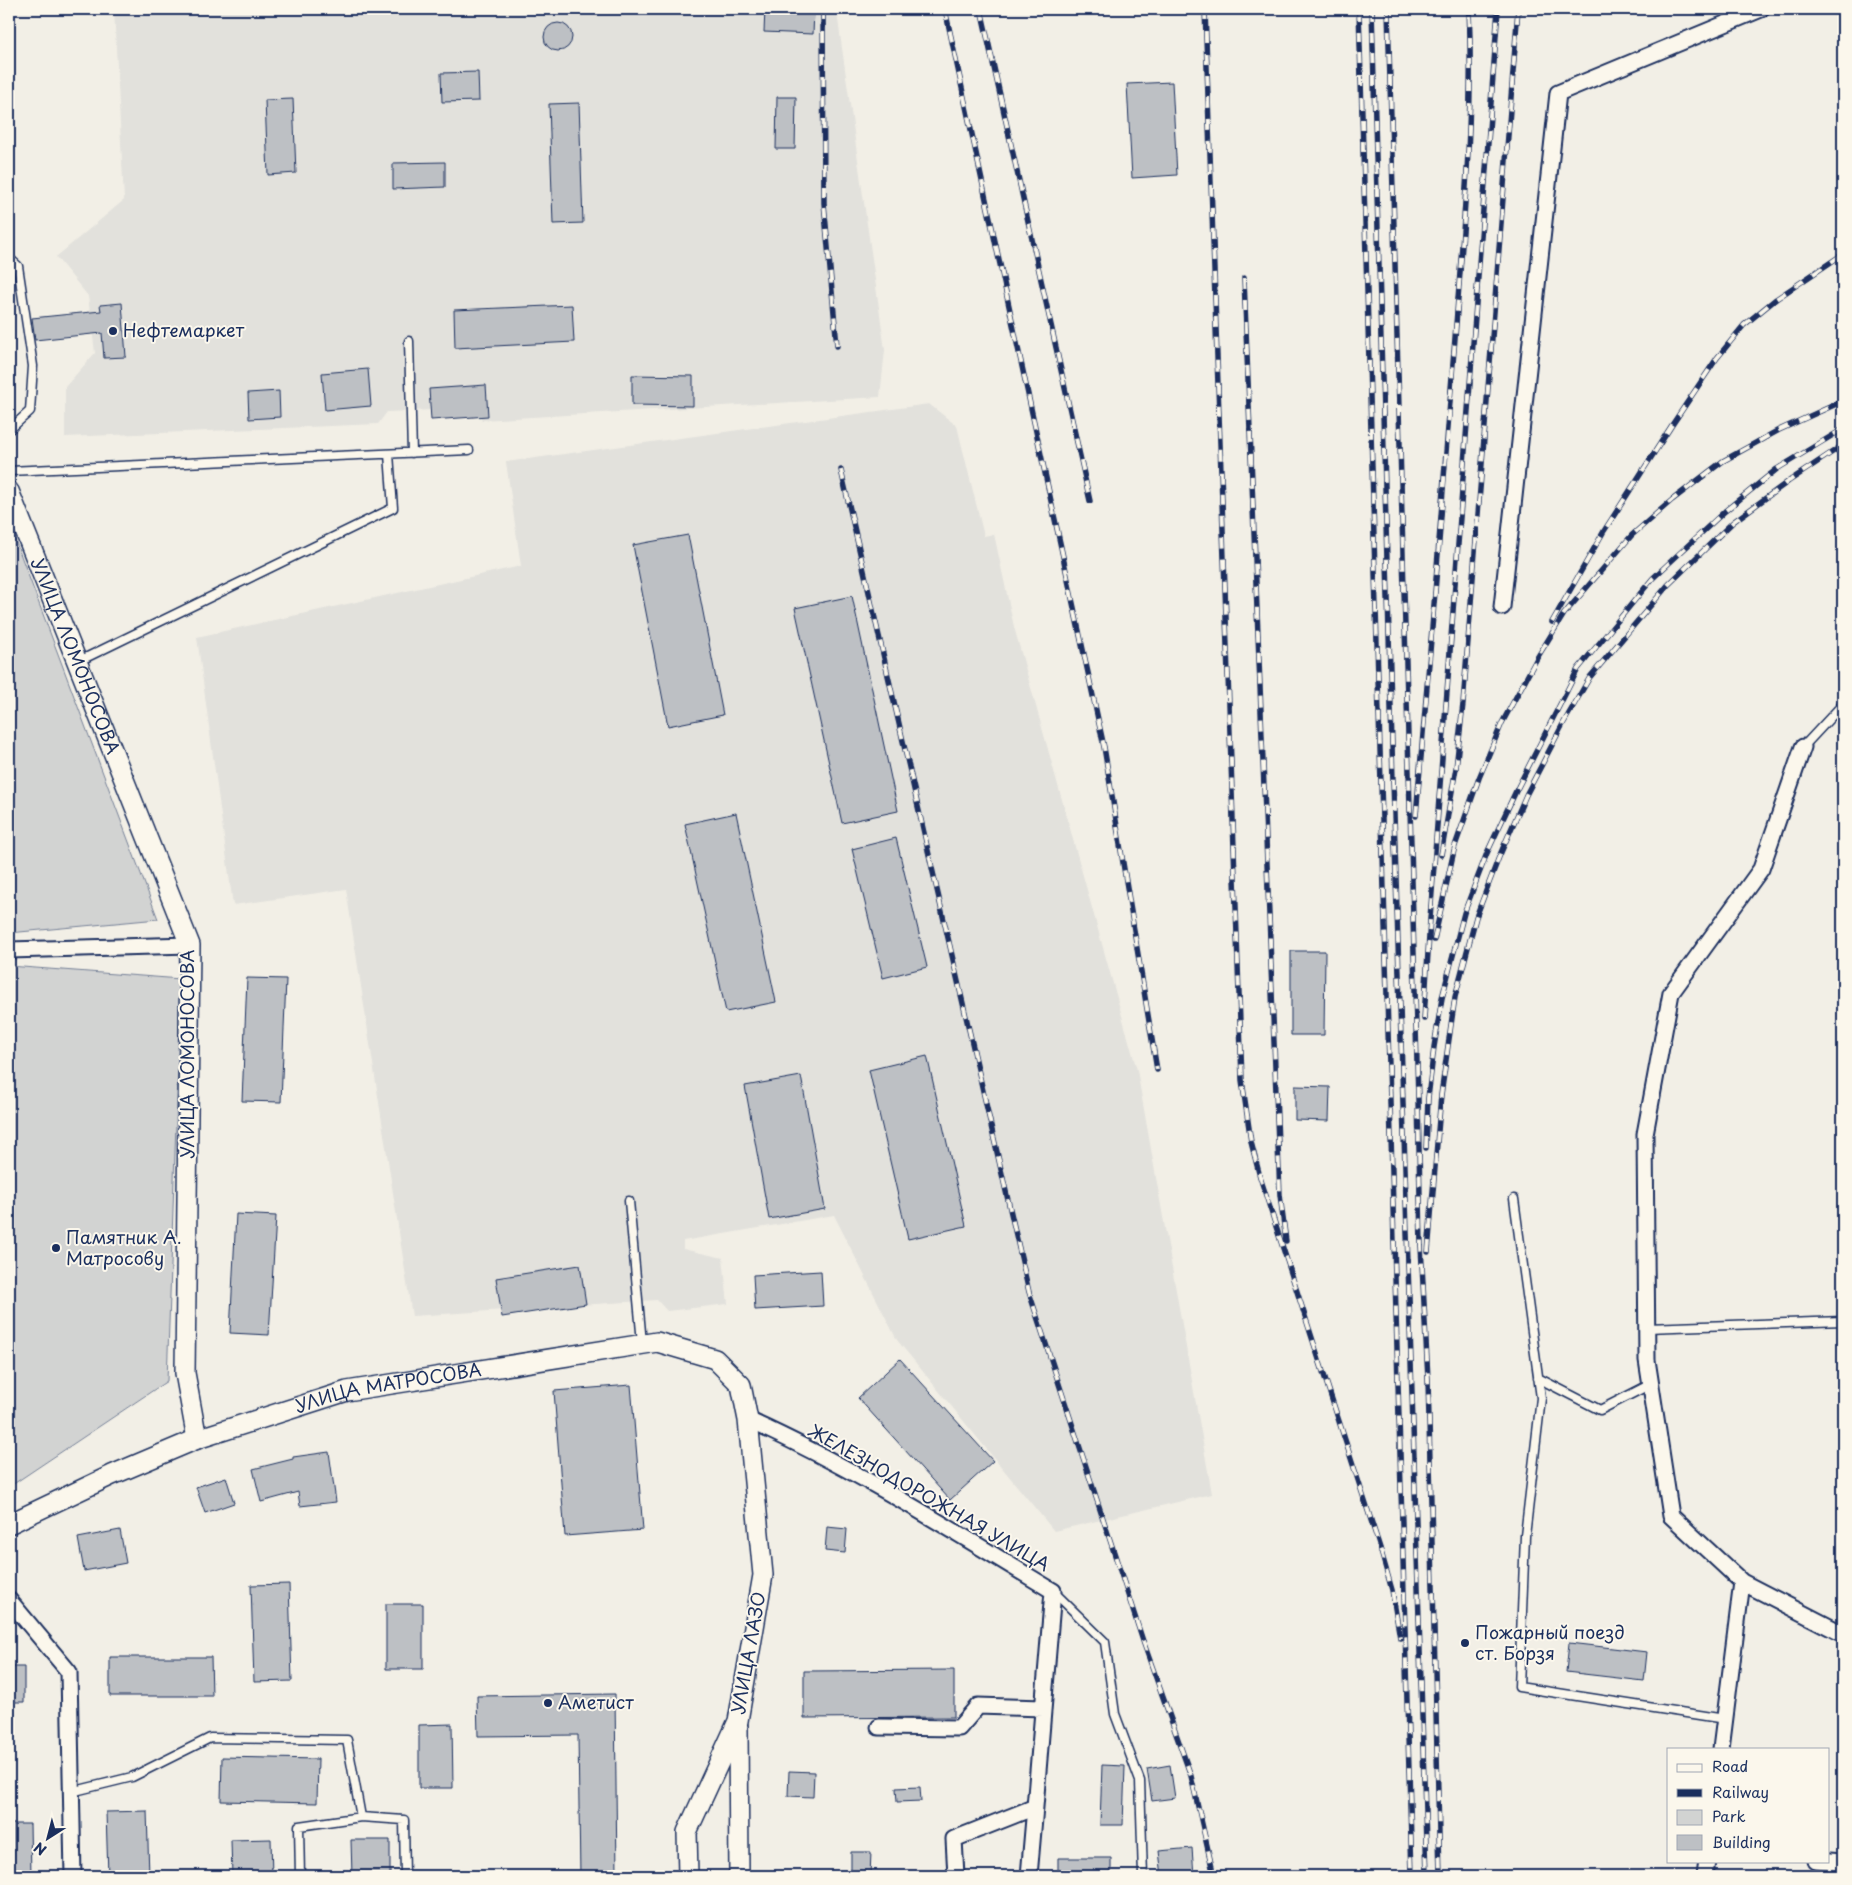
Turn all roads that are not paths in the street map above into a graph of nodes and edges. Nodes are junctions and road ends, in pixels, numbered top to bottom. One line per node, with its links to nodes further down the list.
1 (1761, 9): 10 (street)
2 (9, 258): 4 (lane)
3 (408, 341): 6 (lane)
4 (9, 430)
5 (469, 450): 6 (lane)
6 (412, 453): 7 (lane)
7 (389, 454): 8 (lane); 11 (lane)
8 (9, 471)
9 (9, 491): 11 (street, УЛИЦА ЛОМОНОСОВА)
10 (1502, 607)
11 (77, 662): 14 (street, УЛИЦА ЛОМОНОСОВА)
12 (1843, 704): 13 (lane)
13 (1803, 747): 19 (street)
14 (190, 945): 15 (street); 24 (street, УЛИЦА ЛОМОНОСОВА)
15 (9, 950)
16 (1514, 1199): 21 (lane)
17 (629, 1201): 20 (lane)
18 (1843, 1321): 19 (lane)
19 (1647, 1328): 22 (street)
20 (642, 1345): 23 (street, УЛИЦА МАТРОСОВА); 24 (street, УЛИЦА МАТРОСОВА)
21 (1538, 1378): 22 (lane); 31 (lane)
22 (1651, 1384): 26 (street)
23 (748, 1420): 27 (street, ЖЕЛЕЗНОДОРОЖНАЯ УЛИЦА); 32 (street, УЛИЦА ЛАЗО)
24 (197, 1440): 25 (street, УЛИЦА МАТРОСОВА)
25 (9, 1524)
26 (1742, 1582): 29 (street); 31 (street)
27 (1053, 1591): 30 (street, ЖЕЛЕЗНОДОРОЖНАЯ УЛИЦА); 48 (lane)
28 (9, 1600): 35 (street)
29 (1843, 1634)
30 (1043, 1708): 33 (street); 36 (street, ЖЕЛЕЗНОДОРОЖНАЯ УЛИЦА)
31 (1725, 1719): 34 (street)
32 (738, 1721): 44 (street, УЛИЦА ЛАЗО); 45 (street)
33 (879, 1727)
34 (1721, 1748)
35 (72, 1792): 37 (lane); 41 (street)
36 (1035, 1807): 46 (street); 47 (street, ЖЕЛЕЗНОДОРОЖНАЯ УЛИЦА)
37 (361, 1817): 42 (lane); 43 (lane)
38 (1707, 1862): 49 (street)
39 (1830, 1862): 40 (street)
40 (1843, 1863)
41 (73, 1876)
42 (300, 1876)
43 (405, 1876)
44 (688, 1876)
45 (739, 1876)
46 (956, 1876)
47 (1028, 1876)
48 (1143, 1876)
49 (1705, 1876)

